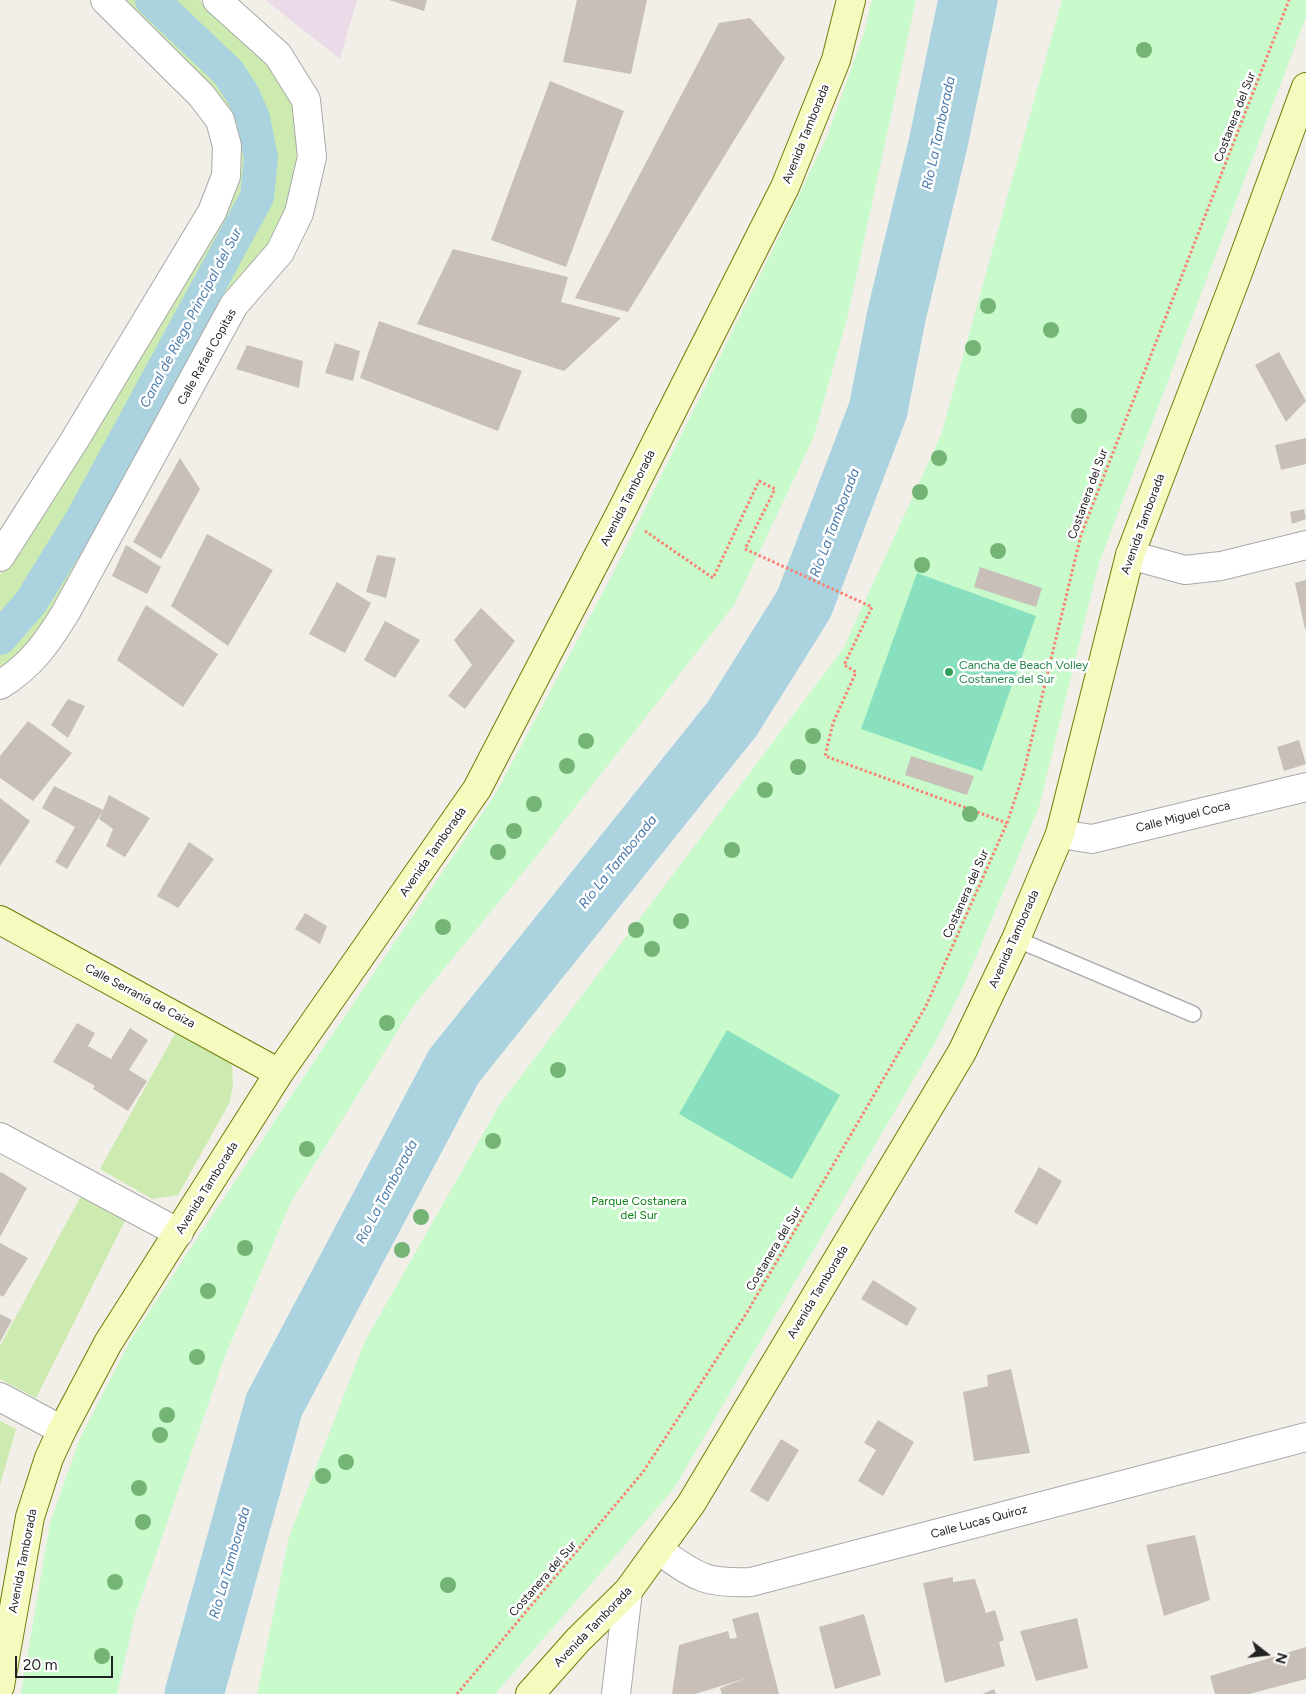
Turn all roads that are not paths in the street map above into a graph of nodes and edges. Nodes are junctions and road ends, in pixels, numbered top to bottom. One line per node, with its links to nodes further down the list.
1 (105, 0): 7 (street)
2 (217, 0): 8 (street, Calle Rafael Copitas)
3 (851, 0): 14 (main road, Avenida Tamborada)
4 (1306, 87): 6 (main road, Avenida Tamborada)
5 (1306, 545): 6 (street)
6 (1130, 555): 10 (main road, Avenida Tamborada)
7 (0, 556)
8 (0, 685)
9 (1306, 787): 10 (street, Calle Miguel Coca)
10 (1060, 834): 12 (main road, Avenida Tamborada)
11 (0, 920): 14 (main road, Calle Serranía de Caiza)
12 (1016, 938): 13 (lane); 20 (main road, Avenida Tamborada)
13 (1193, 1014)
14 (279, 1072): 16 (main road, Avenida Tamborada)
15 (0, 1137): 16 (street)
16 (179, 1233): 18 (main road, Avenida Tamborada)
17 (0, 1397): 18 (street)
18 (62, 1430): 22 (main road, Avenida Tamborada)
19 (1306, 1437): 20 (street, Calle Lucas Quiroz)
20 (658, 1550): 21 (main road, Avenida Tamborada)
21 (628, 1591): 23 (main road, Avenida Tamborada); 24 (street)
22 (0, 1686)
23 (530, 1694)
24 (616, 1694)

